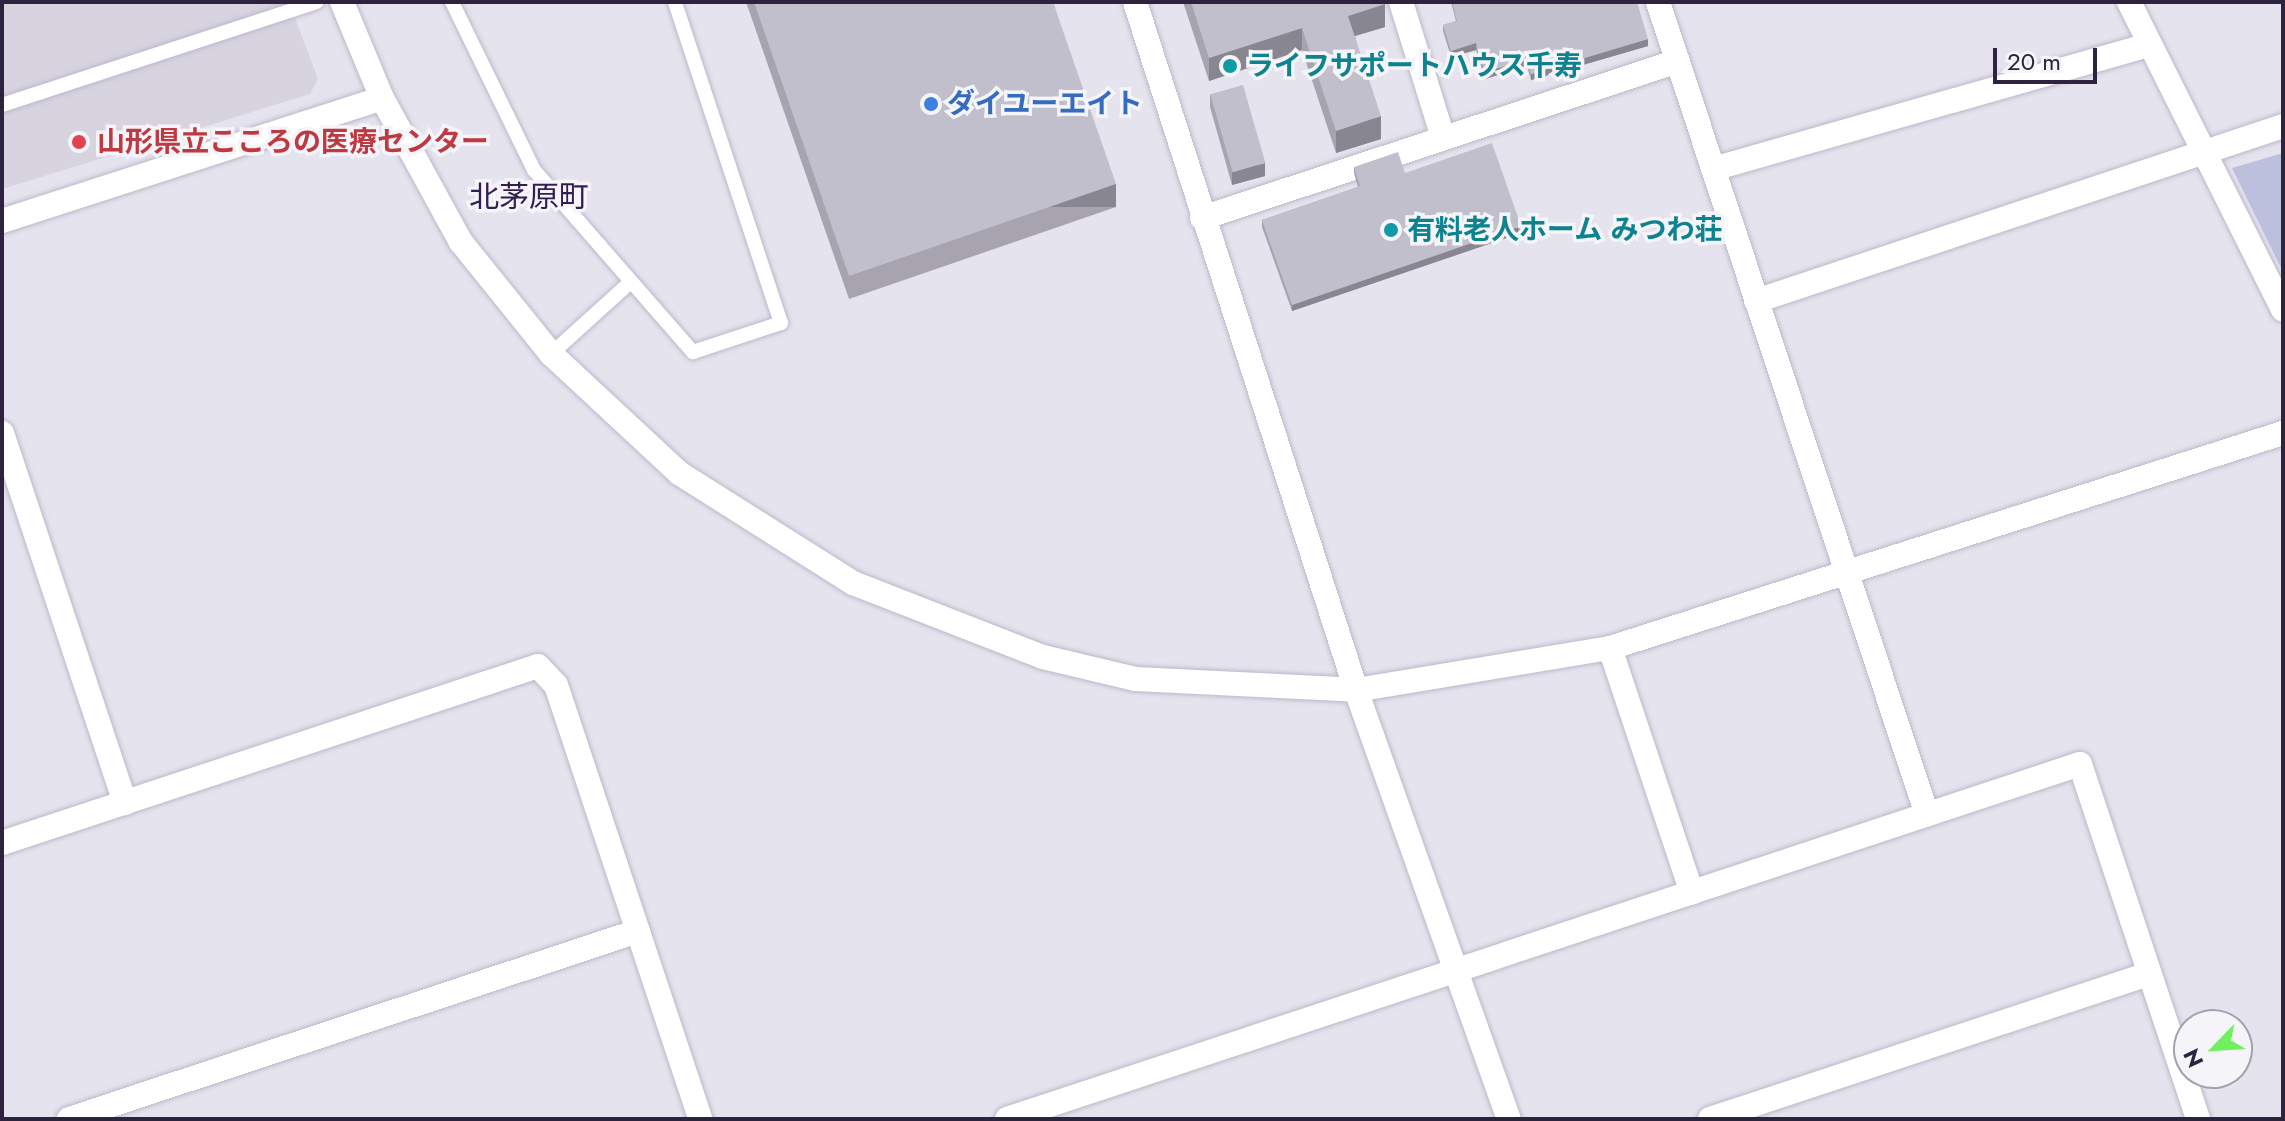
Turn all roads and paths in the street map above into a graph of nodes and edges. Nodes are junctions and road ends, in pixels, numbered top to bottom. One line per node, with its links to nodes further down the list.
1 (317, 2): 12 (lane)
2 (342, 2): 11 (street)
3 (452, 2): 19 (lane)
4 (675, 2): 19 (lane)
5 (1135, 2): 17 (street)
6 (1401, 2): 14 (street)
7 (1658, 2): 10 (street)
8 (2129, 2): 9 (street)
9 (2147, 45): 15 (street); 16 (street)
10 (1678, 61): 14 (street); 16 (street)
11 (382, 98): 18 (street); 22 (street)
12 (2, 105)
13 (2283, 126): 15 (street)
14 (1443, 138): 17 (street)
15 (2200, 155): 20 (street); 21 (street)
16 (1713, 169): 20 (street)
17 (1202, 218): 27 (street)
18 (2, 221)
19 (627, 285): 22 (lane)
20 (1756, 301): 25 (street)
21 (2283, 310)
22 (551, 354): 27 (street)
23 (2, 433): 28 (street)
24 (2283, 433): 25 (street)
25 (1846, 572): 26 (street); 29 (street)
26 (1610, 648): 27 (street); 31 (street)
27 (1356, 690): 33 (street)
28 (125, 803): 30 (street); 32 (street)
29 (1927, 815): 31 (street); 34 (street)
30 (2, 843)
31 (1692, 893): 33 (street)
32 (638, 931): 35 (street); 36 (street)
33 (1460, 969): 37 (street); 38 (street)
34 (2149, 974): 39 (street); 40 (street)
35 (69, 1119)
36 (700, 1119)
37 (1007, 1119)
38 (1509, 1119)
39 (1710, 1119)
40 (2198, 1119)

